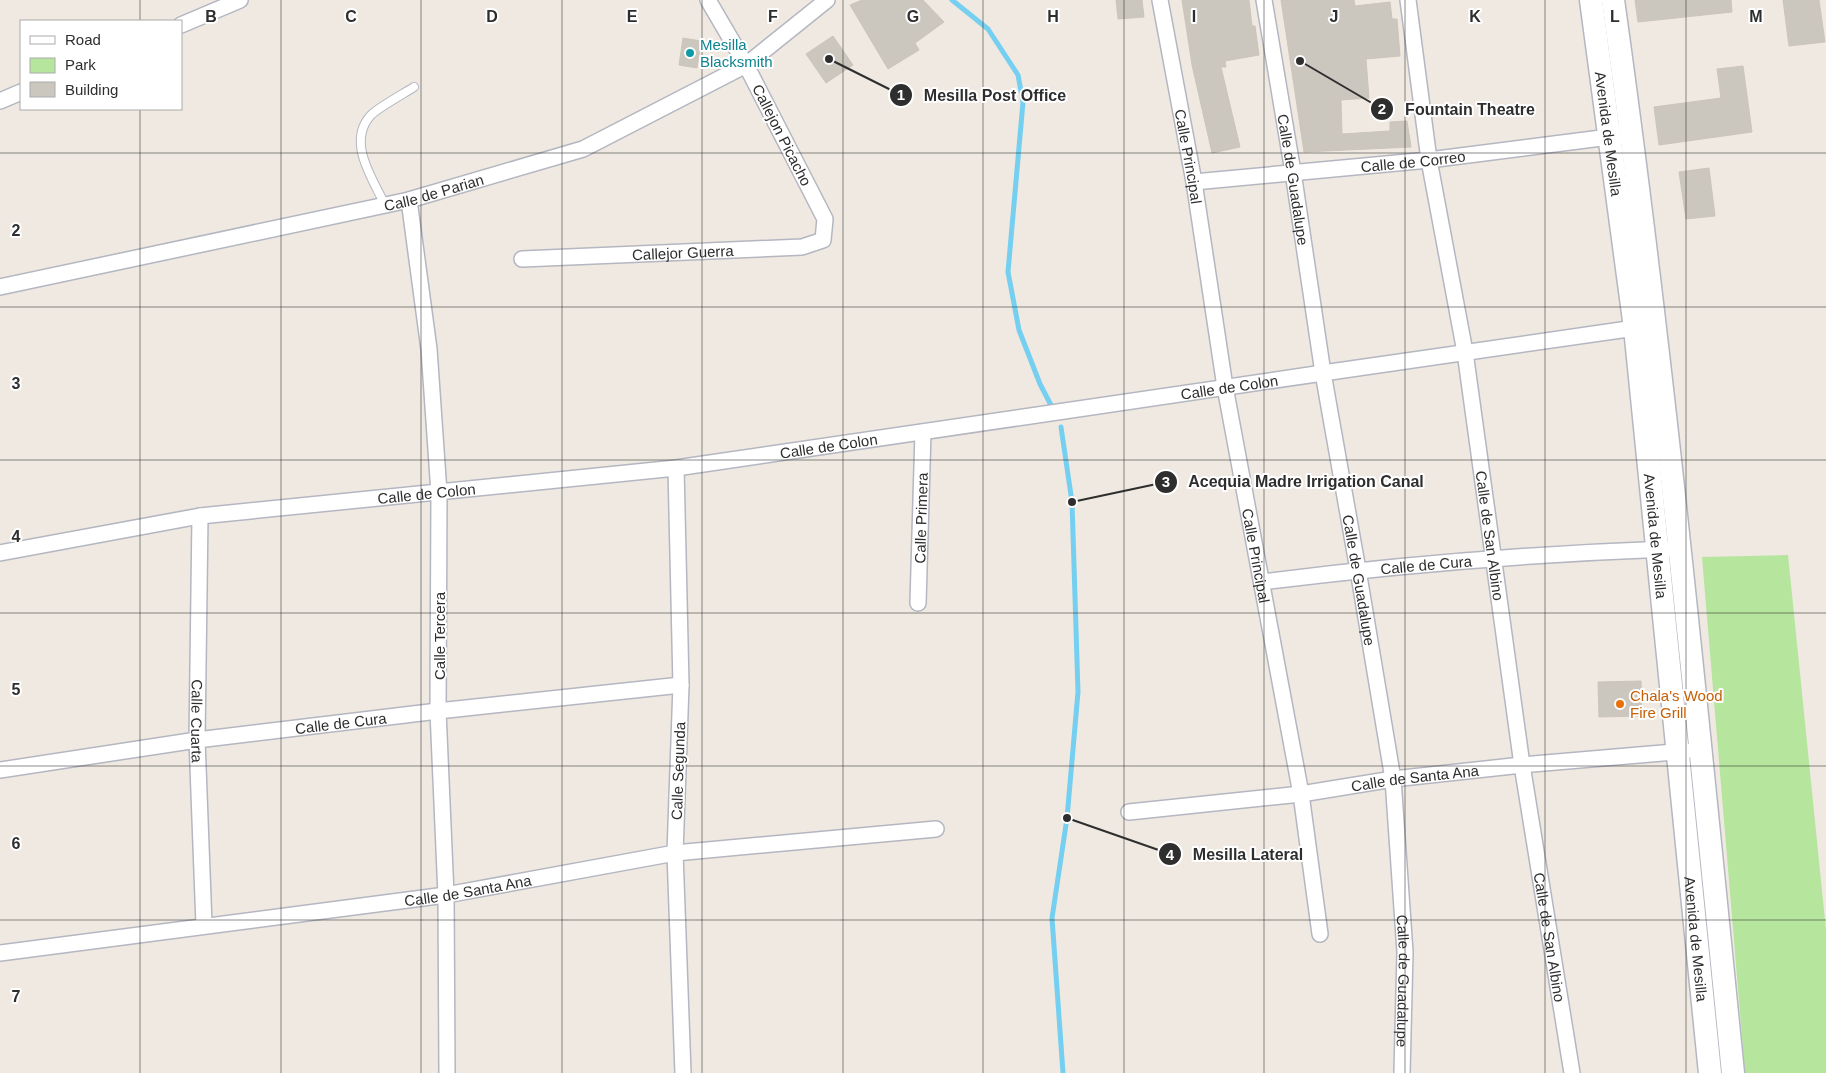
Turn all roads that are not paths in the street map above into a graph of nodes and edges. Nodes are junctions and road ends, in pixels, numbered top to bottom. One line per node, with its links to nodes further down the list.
1 (240, 0): 9 (street)
2 (708, 0): 10 (street, Callejon Picacho)
3 (827, 0): 10 (street, Calle de Parian)
4 (1160, 0): 18 (street, Calle Principal)
5 (1264, 0): 17 (street, Calle de Guadalupe)
6 (1408, 0): 16 (street, Calle de San Albino)
7 (1591, 0): 15 (main road, Avenida de Mesilla)
8 (1613, 0): 14 (main road, Avenida de Mesilla)
9 (182, 25)
10 (746, 65): 19 (street, Calle de Parian); 21 (street, Callejon Picacho)
11 (414, 87): 20 (lane)
12 (20, 92): 13 (street)
13 (0, 101)
14 (1632, 135): 15 (street, Calle de Correo); 24 (main road, Avenida de Mesilla)
15 (1610, 137): 16 (street, Calle de Correo); 24 (main road, Avenida de Mesilla)
16 (1430, 160): 17 (street, Calle de Correo); 25 (street, Calle de San Albino)
17 (1293, 172): 18 (street, Calle de Correo); 26 (street, Calle de Guadalupe)
18 (1194, 182): 27 (street, Calle Principal)
19 (409, 200): 20 (street, Calle de Parian); 30 (street, Calle Tercera)
20 (385, 205): 23 (street, Calle de Parian)
21 (825, 219): 22 (street, Callejor Guerra)
22 (522, 258)
23 (0, 287)
24 (1646, 327): 25 (street, Calle de Colon); 32 (main road, Avenida de Mesilla)
25 (1465, 352): 26 (street, Calle de Colon); 34 (street, Calle de San Albino)
26 (1323, 372): 27 (street, Calle de Colon); 35 (street, Calle de Guadalupe)
27 (1225, 388): 28 (street, Calle de Colon); 36 (street, Calle Principal)
28 (923, 432): 29 (street, Calle de Colon); 37 (street, Calle Primera)
29 (676, 468): 30 (street, Calle de Colon); 38 (street, Calle Segunda)
30 (439, 493): 31 (street, Calle de Colon); 39 (street, Calle Tercera)
31 (200, 516): 33 (street, Calle de Colon); 40 (street, Calle Cuarta)
32 (1669, 548): 34 (street, Calle de Cura); 41 (main road, Avenida de Mesilla); 42 (main road, Avenida de Mesilla)
33 (0, 553)
34 (1493, 558): 35 (street, Calle de Cura); 43 (street, Calle de San Albino)
35 (1358, 570): 36 (street, Calle de Cura); 45 (street, Calle de Guadalupe)
36 (1262, 582): 46 (street, Calle Principal)
37 (918, 603)
38 (681, 684): 39 (street, Calle de Cura); 49 (street, Calle Segunda)
39 (438, 711): 40 (street, Calle de Cura); 50 (street, Calle Tercera)
40 (198, 740): 44 (street, Calle de Cura); 51 (street, Calle Cuarta)
41 (1701, 750): 42 (street, Calle de Santa Ana); 59 (main road, Avenida de Mesilla)
42 (1678, 751): 43 (street, Calle de Santa Ana); 58 (main road, Avenida de Mesilla)
43 (1522, 765): 45 (street, Calle de Santa Ana); 57 (street, Calle de San Albino)
44 (0, 770)
45 (1393, 779): 46 (street, Calle de Santa Ana); 56 (street, Calle de Guadalupe)
46 (1301, 794): 47 (street, Calle de Santa Ana); 52 (street, Calle Principal)
47 (1129, 812)
48 (936, 829): 49 (street, Calle de Santa Ana)
49 (675, 853): 50 (street, Calle de Santa Ana); 55 (street, Calle Segunda)
50 (446, 895): 51 (street, Calle de Santa Ana); 54 (street, Calle Tercera)
51 (204, 925): 53 (street, Calle de Santa Ana)
52 (1320, 934)
53 (0, 953)
54 (447, 1073)
55 (683, 1073)
56 (1402, 1073)
57 (1572, 1073)
58 (1710, 1073)
59 (1733, 1073)

